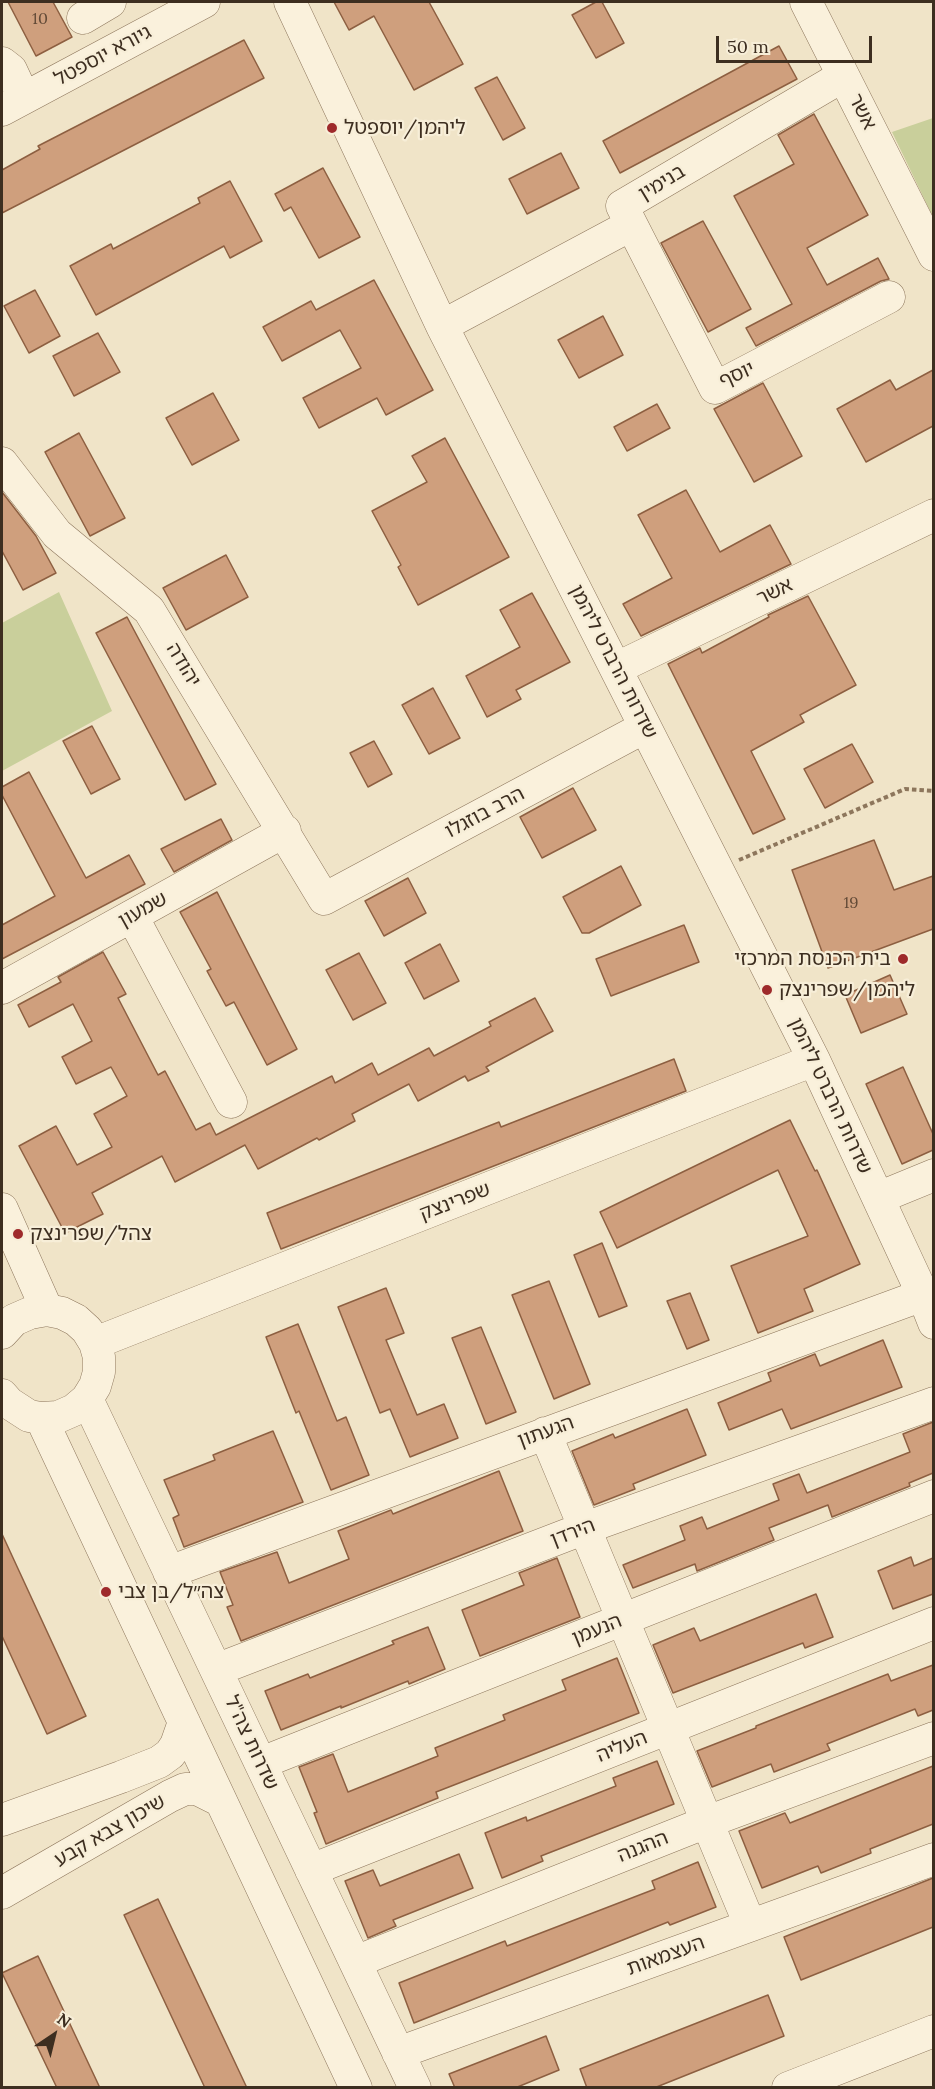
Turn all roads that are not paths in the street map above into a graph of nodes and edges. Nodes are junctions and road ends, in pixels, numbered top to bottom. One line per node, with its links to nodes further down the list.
1 (110, 2): 5 (street)
2 (204, 2): 8 (street, גיורא יוספטל)
3 (290, 2): 12 (street, שדרות הרברט ליהמן)
4 (806, 2): 7 (street, אשר)
5 (83, 18)
6 (2, 63): 8 (street)
7 (843, 76): 9 (street, בנימין); 10 (street, אשר)
8 (13, 104)
9 (631, 225): 11 (street, יוסף); 12 (street, בנימין)
10 (933, 255)
11 (889, 297)
12 (442, 326): 15 (street, שדרות הרברט ליהמן)
13 (2, 463): 17 (street, יהודה)
14 (933, 515): 15 (street, אשר)
15 (617, 668): 16 (street, שדרות הרברט ליהמן)
16 (645, 727): 18 (street, הרב בוזגלו); 21 (street, שדרות הרברט ליהמן)
17 (285, 831): 18 (street, יהודה); 19 (street, שמעון)
18 (324, 899)
19 (132, 916): 20 (street, שמעון); 22 (street)
20 (2, 988)
21 (814, 1060): 24 (street, שדרות הרברט ליהמן); 29 (street, שפרינצק)
22 (231, 1102)
23 (933, 1175): 24 (street)
24 (878, 1198): 26 (street, שדרות הרברט ליהמן)
25 (2, 1209): 27 (street)
26 (928, 1309): 34 (street, הגעתון)
27 (47, 1310): 28 (street); 29 (street)
28 (2, 1333)
29 (95, 1343): 30 (street)
30 (87, 1399): 33 (street); 37 (street, שדרות צה"ל)
31 (4, 1402): 33 (street)
32 (933, 1403): 36 (street, הירדן)
33 (41, 1418): 41 (street)
34 (545, 1432): 36 (street); 37 (street, הגעתון)
35 (933, 1496): 38 (street, הנעמן)
36 (585, 1528): 38 (street); 40 (street, הירדן)
37 (169, 1572): 40 (street, שדרות צה"ל)
38 (622, 1619): 42 (street); 44 (street, הנעמן)
39 (933, 1623): 42 (street, העליה)
40 (216, 1670): 44 (street, שדרות צה"ל)
41 (184, 1722): 45 (street); 46 (street, שיכון צבא קבע)
42 (668, 1729): 47 (street); 49 (street, העליה)
43 (933, 1738): 47 (street, ההגנה)
44 (261, 1763): 49 (street, שדרות צה"ל)
45 (221, 1801): 50 (street, שיכון צבא קבע); 55 (street)
46 (2, 1820)
47 (706, 1822): 51 (street); 52 (street, ההגנה)
48 (933, 1859): 51 (street, העצמאות)
49 (311, 1870): 52 (street, שדרות צה"ל)
50 (2, 1893)
51 (750, 1925): 54 (street, העצמאות)
52 (355, 1962): 54 (street, שדרות צה"ל)
53 (933, 2031): 57 (street)
54 (398, 2053): 56 (street, שדרות צה"ל)
55 (357, 2088)
56 (415, 2088)
57 (788, 2088)

